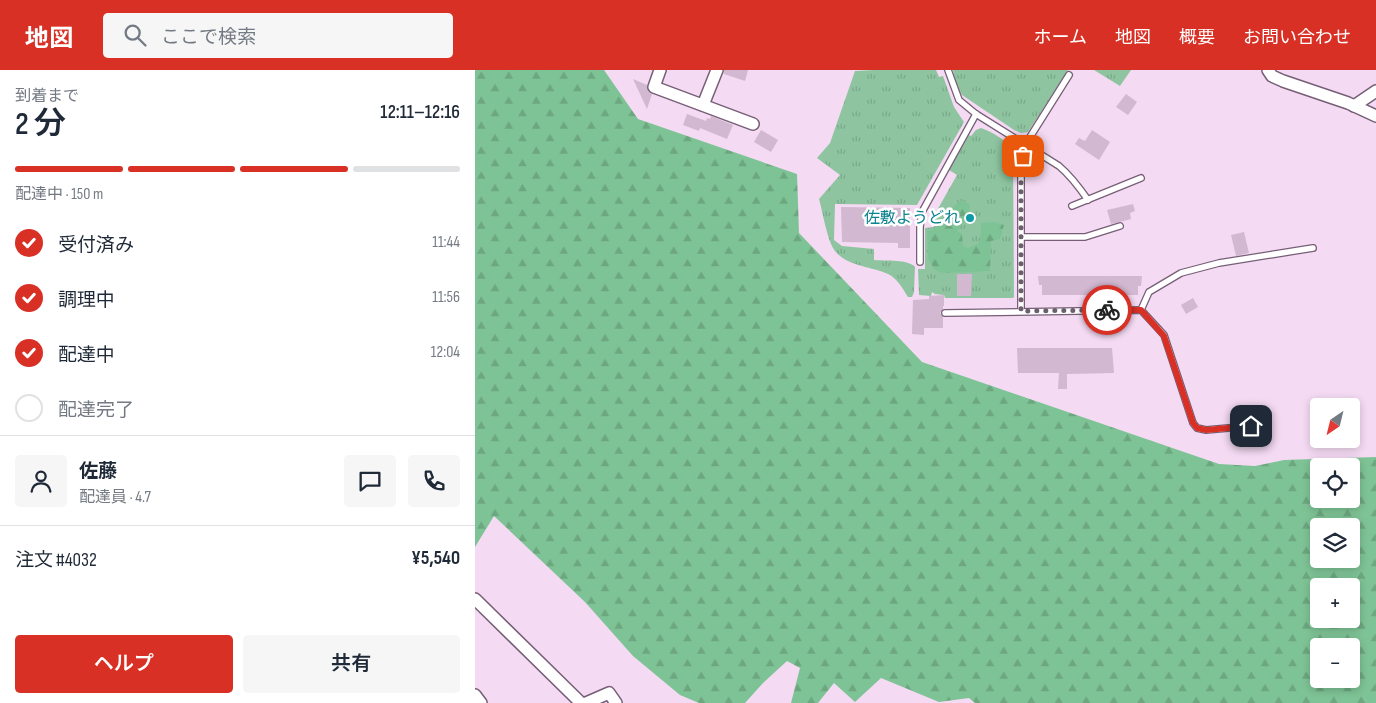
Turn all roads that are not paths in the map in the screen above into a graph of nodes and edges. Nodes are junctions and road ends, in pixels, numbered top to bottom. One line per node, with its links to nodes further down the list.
1 (660, 70): 7 (street)
2 (717, 70): 7 (street)
3 (948, 70): 9 (lane)
4 (1268, 70): 8 (street)
5 (1069, 75): 12 (lane)
6 (1376, 91): 8 (street)
7 (703, 105): 11 (street)
8 (1354, 106): 10 (street)
9 (976, 114): 12 (lane); 19 (lane)
10 (1376, 116)
11 (753, 124)
12 (1025, 145): 14 (lane); 17 (lane)
13 (1141, 178): 14 (lane)
14 (1087, 200): 15 (lane)
15 (1072, 206)
16 (1121, 226): 17 (lane)
17 (1021, 238): 21 (lane)
18 (1313, 248): 20 (lane)
19 (920, 262)
20 (1141, 310): 21 (lane); 23 (lane)
21 (1021, 311): 22 (lane)
22 (945, 313)
23 (1251, 426)
24 (475, 598): 27 (street)
25 (475, 696): 26 (street)
26 (481, 703)
27 (581, 703)
28 (587, 703): 29 (street)
29 (617, 703)

